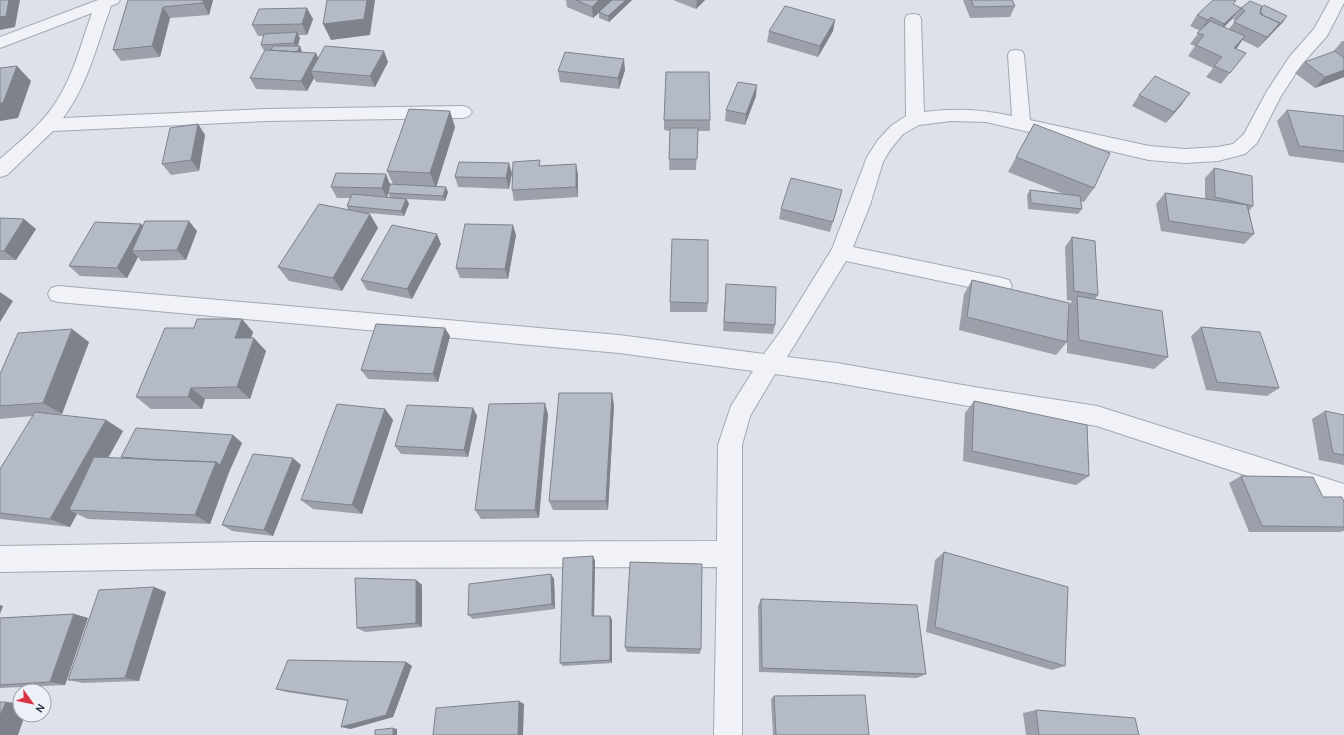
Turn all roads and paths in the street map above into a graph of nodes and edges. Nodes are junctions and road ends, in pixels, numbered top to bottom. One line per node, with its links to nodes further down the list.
1 (1338, 0): 8 (street)
2 (108, 1): 4 (street); 9 (street)
3 (913, 19): 7 (street)
4 (0, 43)
5 (1016, 54): 8 (street)
6 (463, 112): 9 (street)
7 (915, 119): 8 (street); 11 (street)
8 (1021, 123)
9 (47, 125): 10 (street)
10 (0, 170)
11 (841, 252): 12 (street); 14 (street)
12 (1002, 286)
13 (58, 294): 14 (street)
14 (769, 365): 15 (street); 16 (street)
15 (1344, 496)
16 (730, 554): 17 (street); 18 (street)
17 (0, 559)
18 (728, 735)

